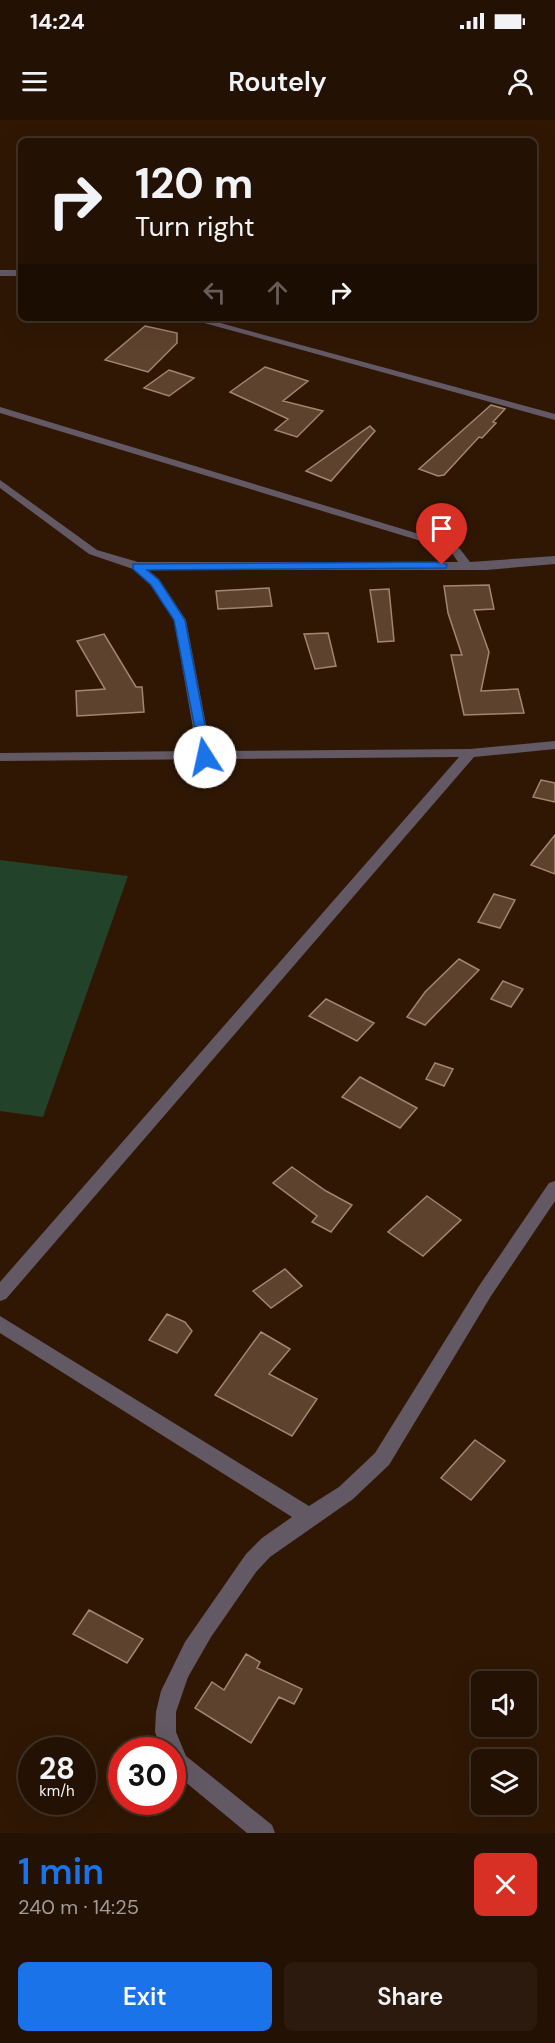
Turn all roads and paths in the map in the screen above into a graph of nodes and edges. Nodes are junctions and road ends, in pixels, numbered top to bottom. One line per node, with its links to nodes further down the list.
1 (0, 273): 2 (street)
2 (18, 273)
3 (202, 321): 6 (street)
4 (0, 410): 5 (street)
5 (13, 414): 7 (street); 10 (street)
6 (555, 417)
7 (0, 423)
8 (0, 483): 11 (street)
9 (555, 560): 10 (street)
10 (466, 565): 11 (street)
11 (137, 566): 15 (street)
12 (555, 745): 13 (street)
13 (470, 753): 15 (street); 17 (street)
14 (0, 757): 15 (street)
15 (205, 757)
16 (555, 1188): 19 (street)
17 (0, 1294)
18 (0, 1324): 19 (street)
19 (309, 1517): 20 (street)
20 (167, 1737)
21 (186, 1769): 22 (street)
22 (264, 1833)

